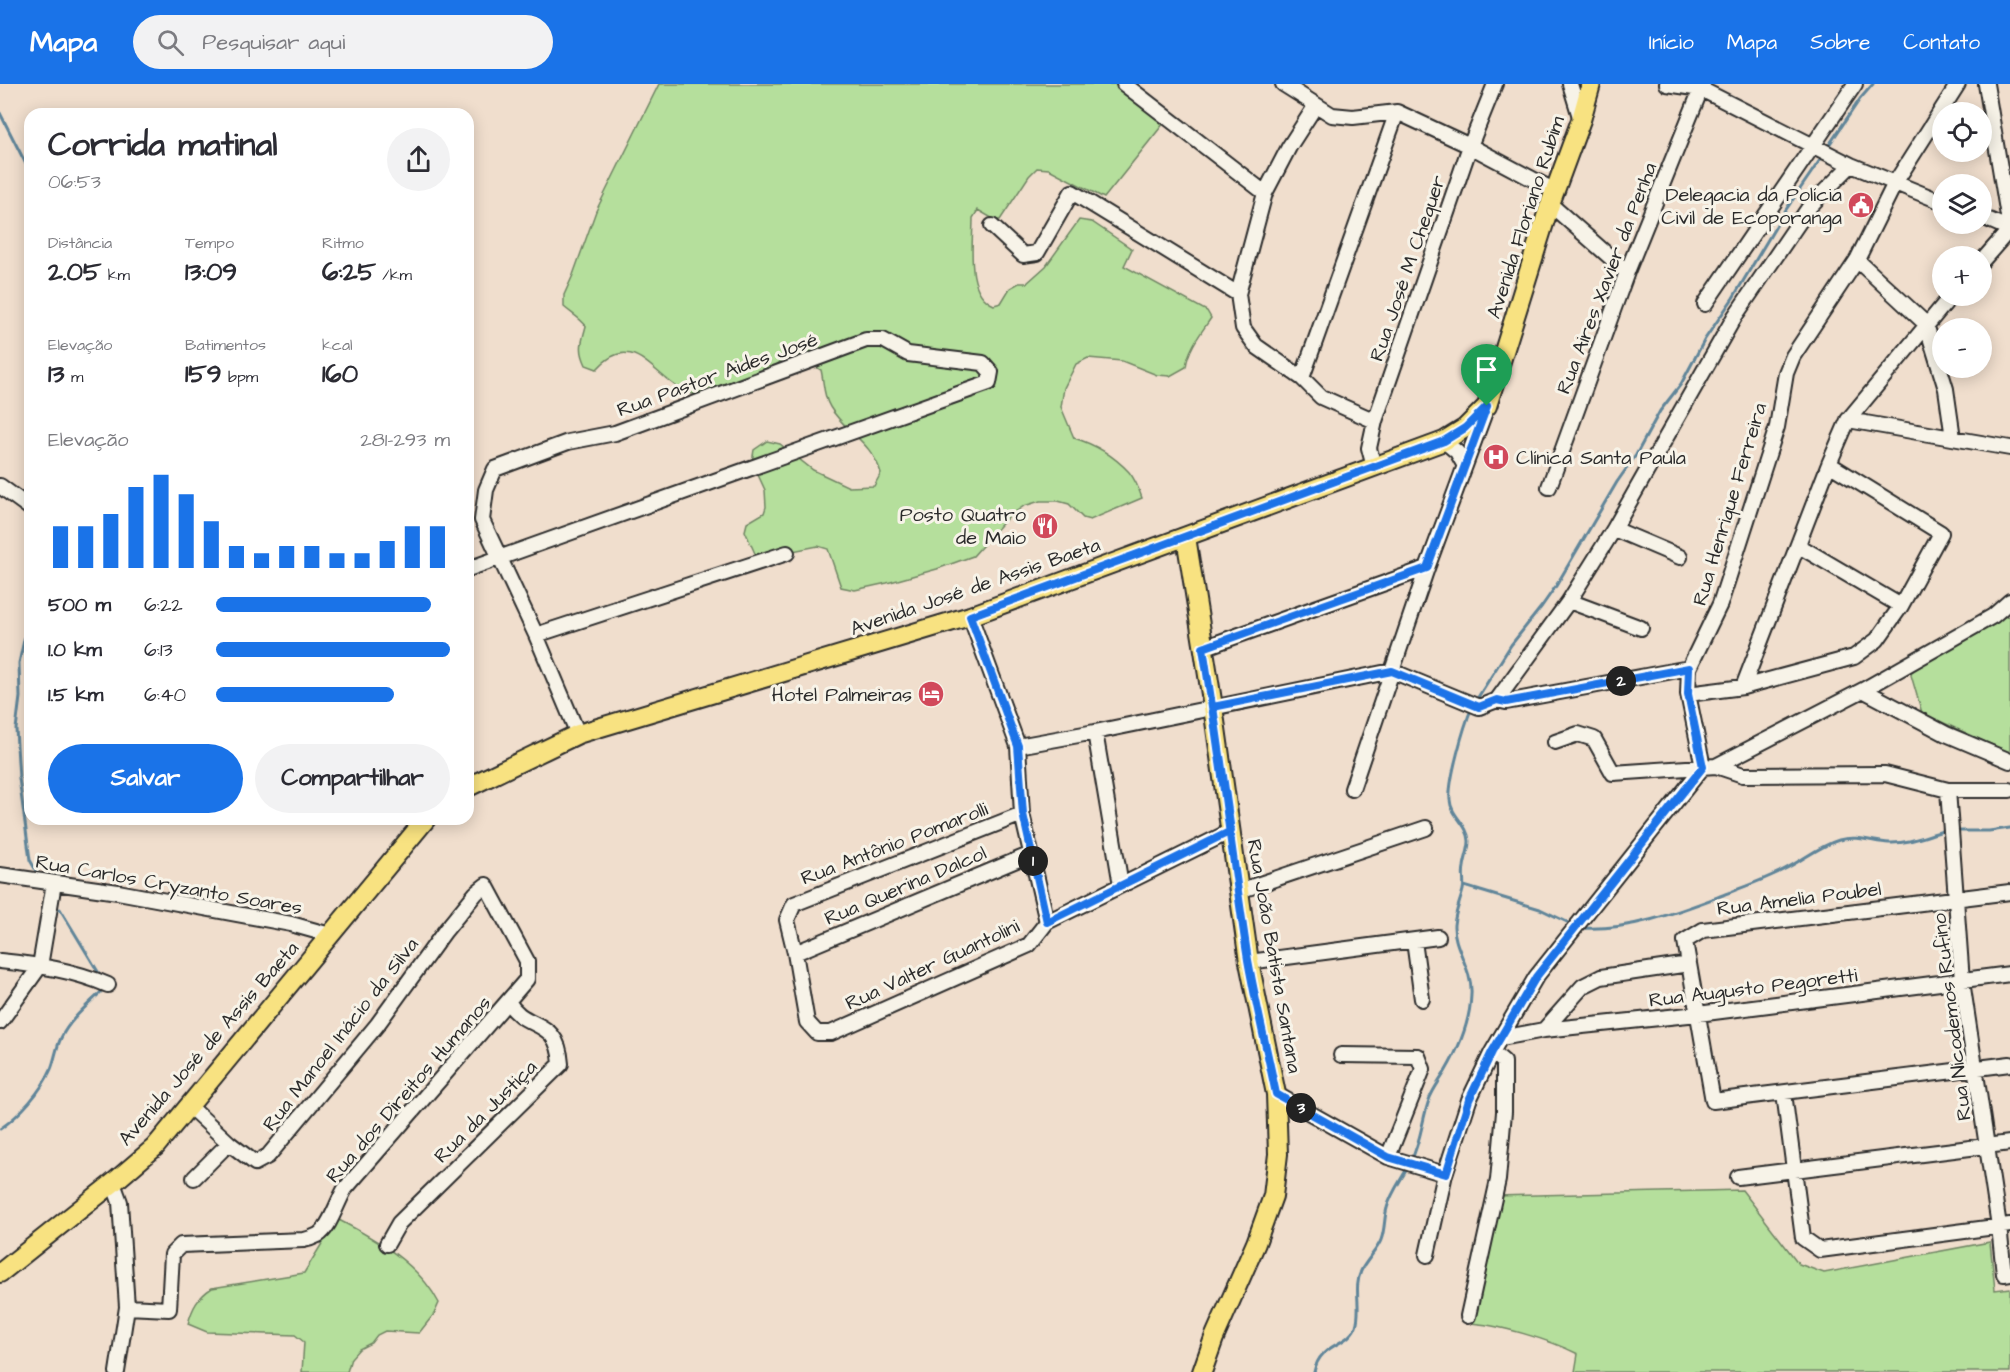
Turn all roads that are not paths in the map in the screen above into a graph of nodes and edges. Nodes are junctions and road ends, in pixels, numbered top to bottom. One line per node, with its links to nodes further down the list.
1 (1124, 84): 18 (street)
2 (1282, 84): 11 (street)
3 (1495, 84): 15 (street, Rua José M Chequer)
4 (1570, 84): 13 (street)
5 (1591, 84): 13 (main road, Avenida Floriano Rubim)
6 (1667, 84): 10 (street)
7 (1856, 84): 14 (street)
8 (1958, 84): 17 (street, Rua Henrique Ferreira)
9 (1986, 84): 23 (street)
10 (1702, 86): 14 (street); 26 (street, Rua Aires Xavier da Penha)
11 (1316, 105): 12 (street); 18 (street)
12 (1397, 112): 15 (street); 31 (street)
13 (1581, 120): 19 (main road, Avenida Floriano Rubim)
14 (1814, 145): 16 (street); 28 (street)
15 (1470, 146): 19 (street); 34 (street, Rua José M Chequer)
16 (1851, 165): 17 (street); 45 (street)
17 (1895, 183): 20 (street); 25 (street, Rua Henrique Ferreira)
18 (1265, 193): 27 (street)
19 (1553, 197): 26 (street); 32 (main road, Avenida Floriano Rubim)
20 (1932, 198)
21 (1992, 221): 23 (street)
22 (992, 226): 27 (street)
23 (2010, 229): 24 (street)
24 (1992, 250)
25 (1857, 260): 30 (street); 60 (street, Rua Henrique Ferreira)
26 (1627, 272): 42 (street, Rua Aires Xavier da Penha)
27 (1238, 294): 31 (street)
28 (1705, 304)
29 (1942, 306): 30 (street)
30 (1926, 324): 33 (street); 35 (street)
31 (1302, 378): 34 (street)
32 (1487, 406): 36 (main road, Avenida José de Assis Baeta); 39 (street, Avenida Floriano Rubim)
33 (1848, 420): 35 (street); 38 (street)
34 (1375, 421): 40 (street, Rua José M Chequer)
35 (1953, 438): 37 (street)
36 (1444, 441): 39 (street); 40 (main road, Avenida José de Assis Baeta)
37 (2010, 448)
38 (1829, 464): 47 (street); 55 (street)
39 (1465, 466): 52 (street, Avenida Floriano Rubim)
40 (1374, 467): 46 (main road, Avenida José de Assis Baeta)
41 (0, 486): 43 (street)
42 (1549, 487)
43 (24, 504)
44 (475, 522): 49 (street); 49 (street, Rua Pastor Aides José)
45 (1614, 530): 50 (street); 53 (street)
46 (1186, 537): 56 (main road, Avenida José de Assis Baeta); 59 (main road, Rua João Batista Santana)
47 (1799, 546): 55 (street); 62 (street)
48 (787, 553): 58 (street)
49 (500, 556): 51 (street); 58 (street)
50 (1680, 557)
51 (474, 567)
52 (1427, 568): 59 (street); 61 (street, Avenida Floriano Rubim)
53 (1569, 601): 57 (street); 65 (street)
54 (2010, 602): 63 (street)
55 (1901, 606): 62 (street)
56 (970, 616): 68 (main road, Avenida José de Assis Baeta); 70 (street)
57 (1641, 628)
58 (536, 635): 68 (street)
59 (1203, 648): 66 (main road, Rua João Batista Santana)
60 (1689, 668): 64 (street, Rua Henrique Ferreira); 65 (street)
61 (1392, 671): 65 (street); 66 (street); 74 (street, Avenida Floriano Rubim)
62 (1743, 687): 64 (street)
63 (1863, 690): 71 (street); 72 (street)
64 (1688, 694): 72 (street, Rua Henrique Ferreira)
65 (1497, 700)
66 (1213, 707): 67 (street); 80 (main road, Rua João Batista Santana)
67 (1095, 732): 70 (street); 84 (street)
68 (578, 734): 73 (main road, Avenida José de Assis Baeta)
69 (1555, 742): 72 (street)
70 (1018, 746): 77 (street)
71 (2010, 760)
72 (1709, 767): 75 (street); 105 (street)
73 (474, 784)
74 (1352, 789)
75 (1948, 790): 76 (street); 87 (street, Rua Nicodemos Rufino)
76 (2010, 790)
77 (1023, 814): 81 (street); 92 (street, Rua Antônio Pomarolli)
78 (421, 825): 89 (main road, Avenida José de Assis Baeta)
79 (1426, 828): 85 (street)
80 (1231, 831): 84 (street, Rua Valter Guantolini); 85 (main road, Rua João Batista Santana)
81 (1031, 854): 88 (street); 92 (street, Rua Querina Dalcol)
82 (0, 875): 83 (street, Rua Carlos Cryzanto Soares)
83 (54, 883): 89 (street, Rua Carlos Cryzanto Soares); 96 (street)
84 (1121, 885): 88 (street, Rua Valter Guantolini)
85 (1239, 891): 94 (main road, Rua João Batista Santana)
86 (2010, 892): 87 (street, Rua Amelia Poubel)
87 (1956, 897): 95 (street, Rua Amelia Poubel); 98 (street, Rua Nicodemos Rufino)
88 (1047, 922): 92 (street, Rua Valter Guantolini)
89 (330, 935): 112 (main road, Avenida José de Assis Baeta)
90 (1438, 937): 91 (street)
91 (1414, 940): 94 (street); 100 (street)
92 (795, 952)
93 (0, 961): 96 (street)
94 (1249, 962): 111 (main road, Rua João Batista Santana)
95 (1689, 964): 102 (street, Rua Amelia Poubel); 104 (street)
96 (40, 966): 99 (street); 103 (street)
97 (2010, 974): 98 (street, Rua Augusto Pegoretti)
98 (1962, 981): 102 (street, Rua Augusto Pegoretti); 109 (street, Rua Nicodemos Rufino)
99 (108, 985)
100 (1422, 999)
101 (508, 1001): 113 (street, Rua Manoel Inácio da Silva); 123 (street, Rua da Justiça); 127 (street, Rua dos Direitos Humanos)
102 (1698, 1014): 104 (street, Rua Augusto Pegoretti); 110 (street, Rua Amelia Poubel)
103 (0, 1022)
104 (1544, 1030): 105 (street, Rua Augusto Pegoretti)
105 (1501, 1038): 106 (street)
106 (1492, 1052): 118 (street); 128 (street)
107 (1341, 1055): 116 (street)
108 (2010, 1064): 109 (street)
109 (1975, 1068): 110 (street); 115 (street, Rua Nicodemos Rufino)
110 (1784, 1092): 117 (street)
111 (1276, 1094): 116 (street); 130 (main road, Rua João Batista Santana)
112 (188, 1105): 113 (street, Rua Manoel Inácio da Silva); 121 (main road, Avenida José de Assis Baeta)
113 (229, 1143): 120 (street)
114 (2010, 1143): 115 (street)
115 (1986, 1146): 117 (street); 122 (street, Rua Nicodemos Rufino)
116 (1388, 1157): 118 (street)
117 (1794, 1170): 119 (street); 122 (street)
118 (1446, 1174): 124 (street)
119 (1738, 1177)
120 (194, 1178)
121 (113, 1183): 125 (main road, Avenida José de Assis Baeta); 127 (street)
122 (2005, 1225): 126 (street, Rua Nicodemos Rufino)
123 (387, 1244)
124 (1427, 1255)
125 (0, 1273)
126 (2007, 1273)
127 (127, 1307): 129 (street)
128 (1468, 1316)
129 (117, 1372)
130 (1202, 1372)

